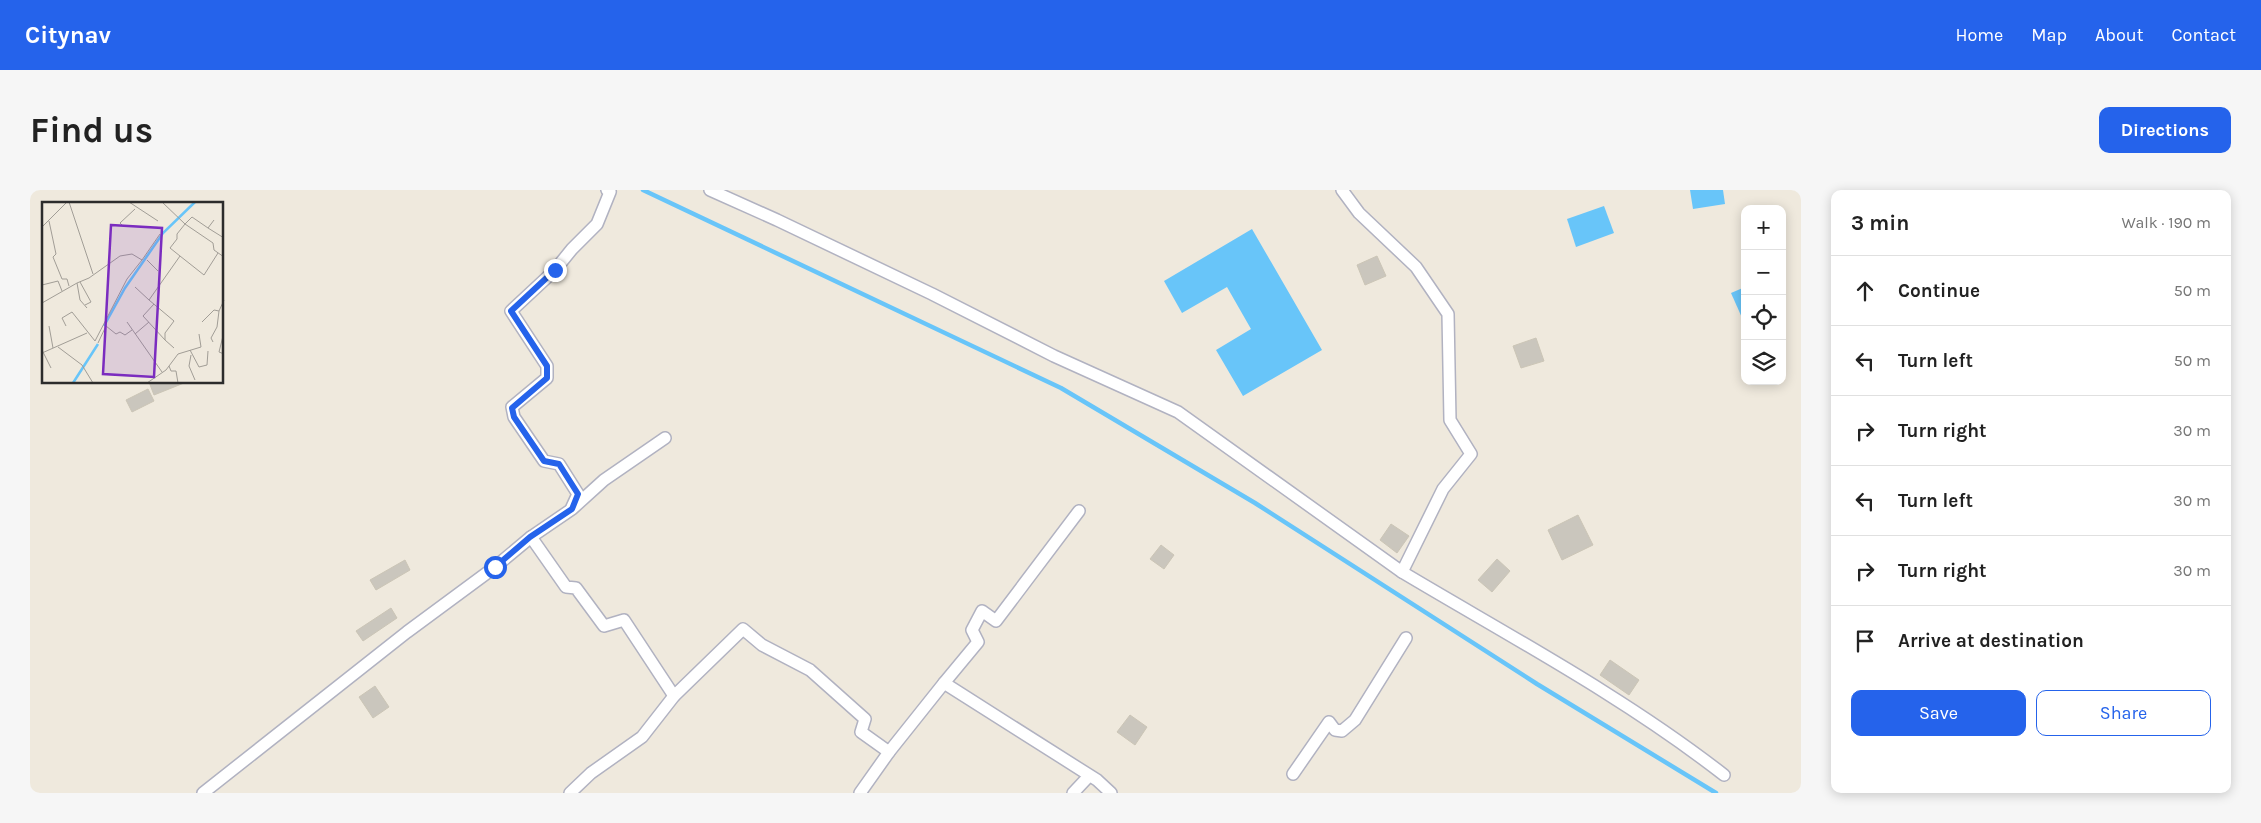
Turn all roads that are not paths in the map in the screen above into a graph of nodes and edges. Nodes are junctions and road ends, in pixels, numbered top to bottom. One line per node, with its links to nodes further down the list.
1 (607, 190): 5 (street)
2 (710, 190): 8 (street)
3 (1342, 190): 8 (street)
4 (665, 438): 5 (street)
5 (572, 509): 7 (street)
6 (1079, 511): 10 (street)
7 (530, 537): 11 (street); 16 (street)
8 (1402, 572): 14 (street)
9 (1406, 638): 13 (street)
10 (944, 682): 12 (street); 15 (street)
11 (674, 696): 12 (street); 17 (street)
12 (889, 752): 18 (street)
13 (1293, 774)
14 (1724, 775)
15 (1089, 776): 19 (street); 20 (street)
16 (202, 793)
17 (570, 793)
18 (860, 793)
19 (1074, 793)
20 (1111, 793)

